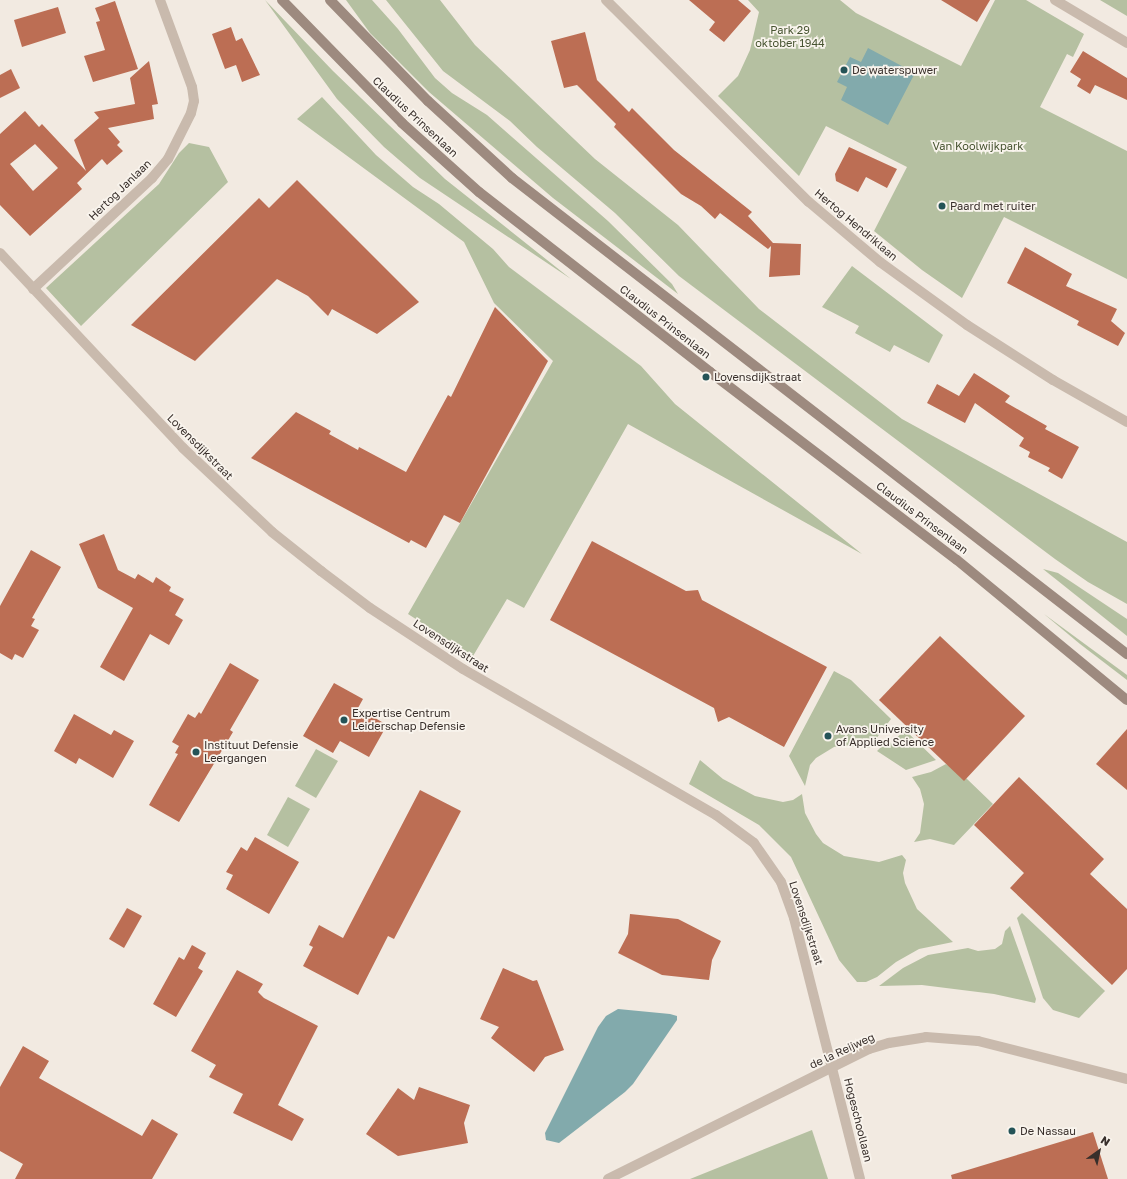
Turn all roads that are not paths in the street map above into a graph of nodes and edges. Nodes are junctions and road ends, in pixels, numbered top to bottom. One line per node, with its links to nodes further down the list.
1 (160, 0): 8 (street, Hertog Janlaan)
2 (282, 0): 11 (main road, Claudius Prinsenlaan)
3 (330, 0): 10 (main road, Claudius Prinsenlaan)
4 (606, 0): 9 (street, Hertog Hendriklaan)
5 (1055, 0): 6 (street)
6 (1127, 43)
7 (0, 253): 8 (street, Lovensdijkstraat)
8 (33, 289): 12 (street, Lovensdijkstraat)
9 (1127, 422)
10 (1127, 654)
11 (1127, 700)
12 (833, 1067): 13 (street, de la Reijweg); 14 (street, de la Reijweg); 15 (street, Hogeschoollaan)
13 (1127, 1079)
14 (608, 1179)
15 (860, 1179)

